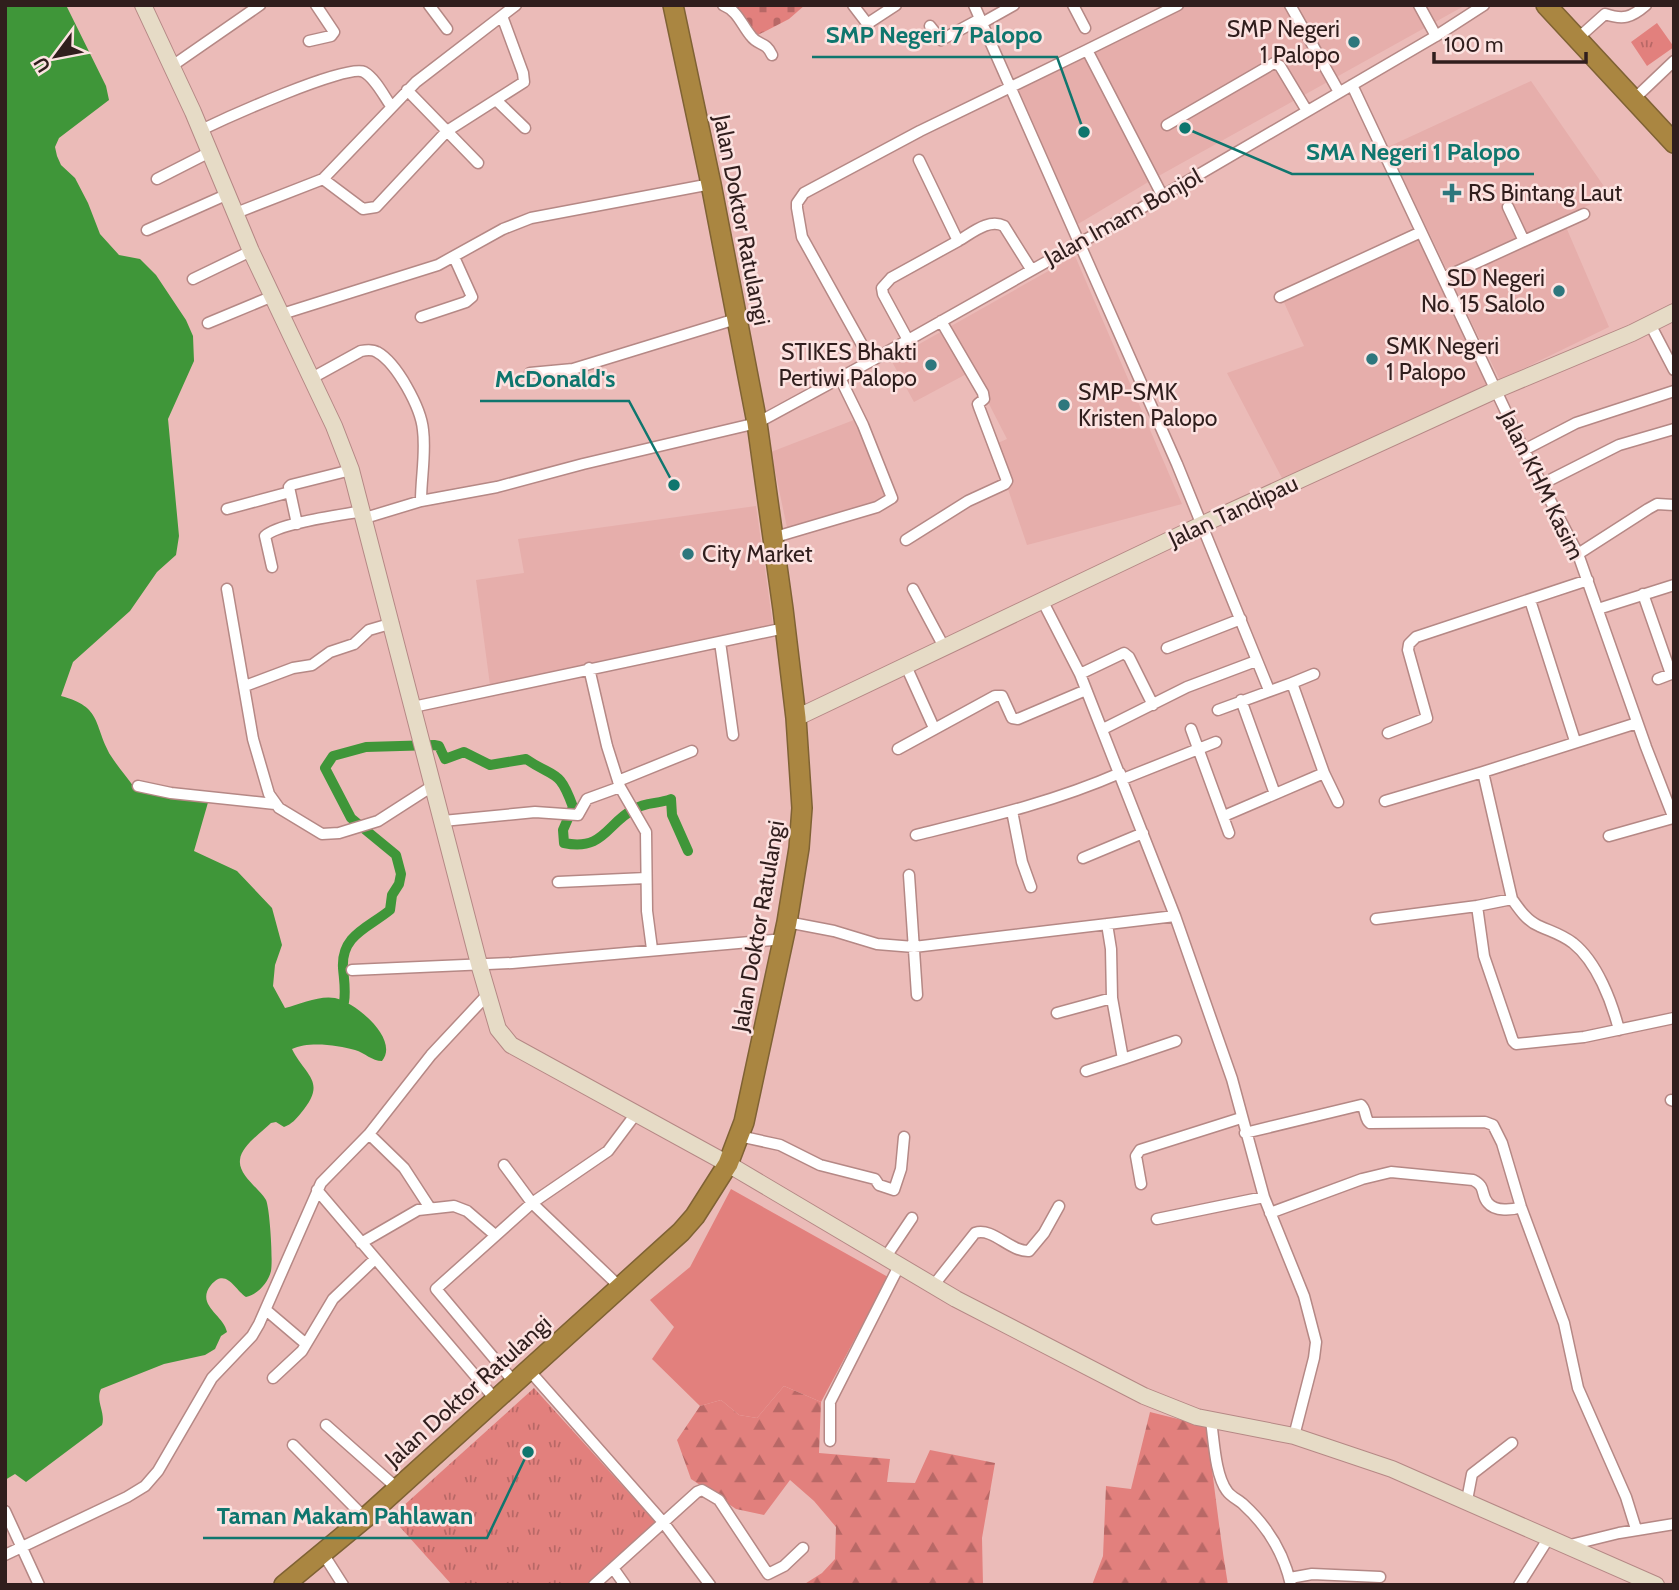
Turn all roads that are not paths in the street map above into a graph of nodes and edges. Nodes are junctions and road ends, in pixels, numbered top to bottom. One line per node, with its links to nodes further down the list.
1 (143, 5): 32 (street)
2 (260, 5): 32 (street)
3 (316, 5): 28 (street)
4 (429, 5): 25 (street)
5 (516, 5): 21 (street)
6 (673, 5): 51 (highway, Jalan Doktor Ratulangi)
7 (723, 5): 30 (street)
8 (853, 5): 9 (street)
9 (896, 5)
10 (974, 5): 22 (street)
11 (1014, 5): 22 (street)
12 (1073, 5): 24 (street)
13 (1178, 5): 19 (street)
14 (1290, 5): 36 (street)
15 (1419, 5): 26 (street)
16 (1484, 5): 26 (street, Jalan Imam Bonjol)
17 (1546, 5): 27 (highway)
18 (1646, 5): 20 (street)
19 (1154, 10): 29 (street)
20 (1603, 10): 27 (street)
21 (502, 16): 35 (street); 37 (street)
22 (981, 21): 23 (street); 34 (street)
23 (930, 26)
24 (1085, 28)
25 (447, 29)
26 (1436, 36): 33 (street, Jalan Imam Bonjol)
27 (1577, 39): 38 (highway)
28 (309, 41)
29 (1087, 50): 34 (street); 53 (street)
30 (772, 55)
31 (1674, 61): 38 (street)
32 (172, 66): 43 (street)
33 (1352, 85): 36 (street, Jalan Imam Bonjol); 58 (street, Jalan KHM Kasim)
34 (1012, 88): 61 (street); 77 (street)
35 (407, 90): 39 (street); 44 (street)
36 (1339, 92): 40 (street, Jalan Imam Bonjol)
37 (496, 100): 42 (street); 44 (street)
38 (1633, 100): 45 (highway)
39 (391, 106): 43 (street); 50 (street)
40 (1307, 111): 41 (street); 53 (street, Jalan Imam Bonjol)
41 (1167, 125)
42 (525, 128)
43 (201, 130): 46 (street)
44 (447, 131): 48 (street); 50 (street)
45 (1674, 143)
46 (210, 152): 49 (street); 52 (street)
47 (919, 160): 59 (street)
48 (478, 163)
49 (157, 179)
50 (323, 179): 55 (street)
51 (711, 184): 63 (street); 72 (highway, Jalan Doktor Ratulangi)
52 (228, 194): 55 (street); 57 (street)
53 (1162, 195): 61 (street, Jalan Imam Bonjol)
54 (1508, 207): 60 (street)
55 (236, 213): 62 (street)
56 (1584, 214): 60 (street)
57 (147, 230)
58 (1421, 232): 65 (street, Jalan KHM Kasim); 68 (street)
59 (958, 241): 64 (street); 76 (street)
60 (1524, 241): 65 (street)
61 (1079, 242): 64 (street, Jalan Imam Bonjol); 95 (street)
62 (251, 251): 66 (street); 67 (street)
63 (454, 257): 70 (street); 71 (street)
64 (1031, 269): 73 (street, Jalan Imam Bonjol)
65 (1443, 278): 82 (street, Jalan KHM Kasim)
66 (193, 279)
67 (273, 296): 70 (street); 74 (street)
68 (1280, 297)
69 (1674, 312): 75 (street, Jalan Tandipau)
70 (282, 314): 80 (street)
71 (421, 317)
72 (736, 319): 79 (street); 84 (highway, Jalan Doktor Ratulangi)
73 (941, 321): 76 (street, Jalan Imam Bonjol); 97 (street)
74 (208, 323)
75 (1650, 324): 78 (street); 82 (street, Jalan Tandipau)
76 (908, 340): 77 (street, Jalan Imam Bonjol)
77 (871, 361): 81 (street, Jalan Imam Bonjol)
78 (1674, 370)
79 (530, 373)
80 (312, 378): 87 (street); 90 (street)
81 (840, 378): 84 (street, Jalan Imam Bonjol); 96 (street)
82 (1496, 390): 86 (street, Jalan KHM Kasim); 95 (street, Jalan Tandipau)
83 (1674, 391): 86 (street)
84 (757, 423): 90 (street, Jalan Imam Bonjol); 96 (highway, Jalan Doktor Ratulangi)
85 (1674, 429): 88 (street)
86 (1524, 450): 88 (street, Jalan KHM Kasim)
87 (351, 470): 89 (street); 93 (street)
88 (1542, 484): 98 (street, Jalan KHM Kasim)
89 (290, 492): 92 (street); 94 (street)
90 (421, 501): 93 (street, Jalan Imam Bonjol)
91 (1674, 505): 98 (street)
92 (227, 509)
93 (364, 514): 94 (street, Jalan Imam Bonjol); 109 (street)
94 (297, 524): 99 (street, Jalan Imam Bonjol)
95 (1203, 524): 105 (street, Jalan Tandipau); 108 (street)
96 (772, 538): 110 (highway, Jalan Doktor Ratulangi)
97 (906, 540)
98 (1578, 554): 100 (street, Jalan KHM Kasim)
99 (272, 568)
100 (1588, 580): 106 (street); 107 (street, Jalan KHM Kasim)
101 (1674, 585): 104 (street)
102 (227, 589): 122 (street)
103 (914, 589): 112 (street)
104 (1643, 594): 107 (street); 119 (street)
105 (1042, 600): 112 (street, Jalan Tandipau); 117 (street)
106 (1530, 600): 134 (street); 136 (street)
107 (1598, 609): 130 (street, Jalan KHM Kasim)
108 (1241, 619): 113 (street); 114 (street)
109 (393, 623): 122 (street); 127 (street)
110 (785, 628): 111 (street); 129 (highway, Jalan Doktor Ratulangi)
111 (720, 642): 116 (street); 135 (street)
112 (944, 647): 115 (street, Jalan Tandipau)
113 (1167, 648)
114 (1256, 661): 124 (street); 126 (street)
115 (906, 666): 129 (street, Jalan Tandipau); 131 (street)
116 (589, 668): 127 (street); 145 (street)
117 (1080, 674): 123 (street); 126 (street)
118 (1314, 674): 121 (street)
119 (1673, 674): 120 (street)
120 (1658, 679)
121 (1292, 683): 124 (street); 142 (street)
122 (245, 686): 152 (street)
123 (1086, 690): 131 (street); 132 (street)
124 (1269, 690): 125 (street)
125 (1241, 700): 128 (street); 149 (street)
126 (1153, 705): 132 (street)
127 (413, 707): 147 (street)
128 (1218, 710)
129 (796, 718): 171 (highway, Jalan Doktor Ratulangi)
130 (1637, 723): 136 (street); 146 (street, Jalan KHM Kasim)
131 (934, 728): 138 (street)
132 (1103, 729): 143 (street)
133 (1191, 729): 139 (street)
134 (1388, 733)
135 (733, 735)
136 (1575, 741): 141 (street)
137 (1216, 742): 139 (street)
138 (898, 749)
139 (1198, 750): 143 (street); 154 (street)
140 (692, 751): 145 (street)
141 (1483, 772): 150 (street); 166 (street)
142 (1324, 774): 149 (street); 151 (street)
143 (1121, 776): 153 (street); 157 (street)
144 (1674, 781): 146 (street)
145 (619, 784): 156 (street); 163 (street)
146 (1662, 784): 155 (street, Jalan KHM Kasim)
147 (434, 785): 152 (street); 156 (street)
148 (138, 786): 152 (street)
149 (1275, 794): 154 (street)
150 (1385, 801)
151 (1338, 802)
152 (275, 804)
153 (1012, 811): 159 (street); 165 (street)
154 (1224, 816): 158 (street)
155 (1674, 818): 160 (street)
156 (443, 821): 174 (street)
157 (1143, 833): 161 (street); 168 (street)
158 (1229, 833)
159 (916, 835)
160 (1609, 836)
161 (1083, 858)
162 (909, 875): 172 (street)
163 (646, 878): 164 (street); 173 (street)
164 (558, 882)
165 (1031, 887)
166 (1512, 899): 167 (street); 181 (street)
167 (1476, 906): 169 (street); 181 (street)
168 (1175, 916): 170 (street); 186 (street)
169 (1376, 919)
170 (1107, 924): 172 (street); 178 (street)
171 (786, 931): 172 (street); 173 (street); 189 (highway, Jalan Doktor Ratulangi)
172 (914, 947): 177 (street)
173 (652, 949): 174 (street)
174 (479, 964): 175 (street); 176 (street)
175 (352, 970)
176 (488, 994): 185 (street); 188 (street)
177 (917, 995)
178 (1112, 998): 179 (street); 183 (street)
179 (1057, 1013)
180 (1674, 1018): 181 (street)
181 (1619, 1030)
182 (1176, 1041): 183 (street)
183 (1123, 1059): 184 (street)
184 (1086, 1071)
185 (635, 1115): 191 (street); 196 (street)
186 (1241, 1118): 187 (street); 193 (street)
187 (1245, 1133): 195 (street); 198 (street)
188 (369, 1135): 194 (street); 199 (street)
189 (739, 1136): 190 (street); 191 (highway, Jalan Doktor Ratulangi)
190 (904, 1137)
191 (728, 1164): 206 (street); 208 (highway, Jalan Doktor Ratulangi)
192 (504, 1165): 196 (street)
193 (1141, 1184)
194 (317, 1190): 204 (street); 209 (street)
195 (1264, 1197): 200 (street); 202 (street)
196 (532, 1203): 203 (street); 208 (street)
197 (1059, 1206): 207 (street)
198 (1521, 1207): 200 (street); 226 (street)
199 (430, 1208): 203 (street); 204 (street)
200 (1270, 1213): 216 (street)
201 (912, 1218): 206 (street)
202 (1157, 1219)
203 (495, 1235): 211 (street)
204 (361, 1243): 205 (street)
205 (375, 1259): 210 (street); 213 (street)
206 (892, 1262): 207 (street); 217 (street)
207 (933, 1286): 214 (street)
208 (621, 1288): 211 (highway, Jalan Doktor Ratulangi)
209 (265, 1310): 210 (street); 228 (street)
210 (306, 1344): 212 (street)
211 (521, 1375): 213 (highway, Jalan Doktor Ratulangi); 224 (street)
212 (273, 1378)
213 (495, 1399): 220 (highway, Jalan Doktor Ratulangi)
214 (1211, 1421): 216 (street); 235 (street)
215 (326, 1425): 220 (street)
216 (1294, 1436): 221 (street)
217 (830, 1441)
218 (1512, 1443): 221 (street)
219 (293, 1445): 223 (street)
220 (397, 1488): 223 (highway, Jalan Doktor Ratulangi)
221 (1466, 1500): 227 (street)
222 (5, 1511): 228 (street)
223 (365, 1518): 231 (highway, Jalan Doktor Ratulangi)
224 (663, 1522): 230 (street); 233 (street); 241 (street)
225 (1674, 1524): 226 (street)
226 (1636, 1529): 229 (street)
227 (1548, 1539): 229 (street); 242 (street)
228 (21, 1546): 232 (street); 236 (street)
229 (1566, 1546): 243 (street)
230 (803, 1548)
231 (322, 1552): 237 (highway, Jalan Doktor Ratulangi); 238 (street)
232 (5, 1555)
233 (613, 1568): 239 (street); 240 (street)
234 (1380, 1577): 235 (street)
235 (1291, 1582)
236 (40, 1585)
237 (284, 1585)
238 (343, 1585)
239 (594, 1585)
240 (625, 1585)
241 (710, 1585)
242 (1519, 1585)
243 (1656, 1585)

